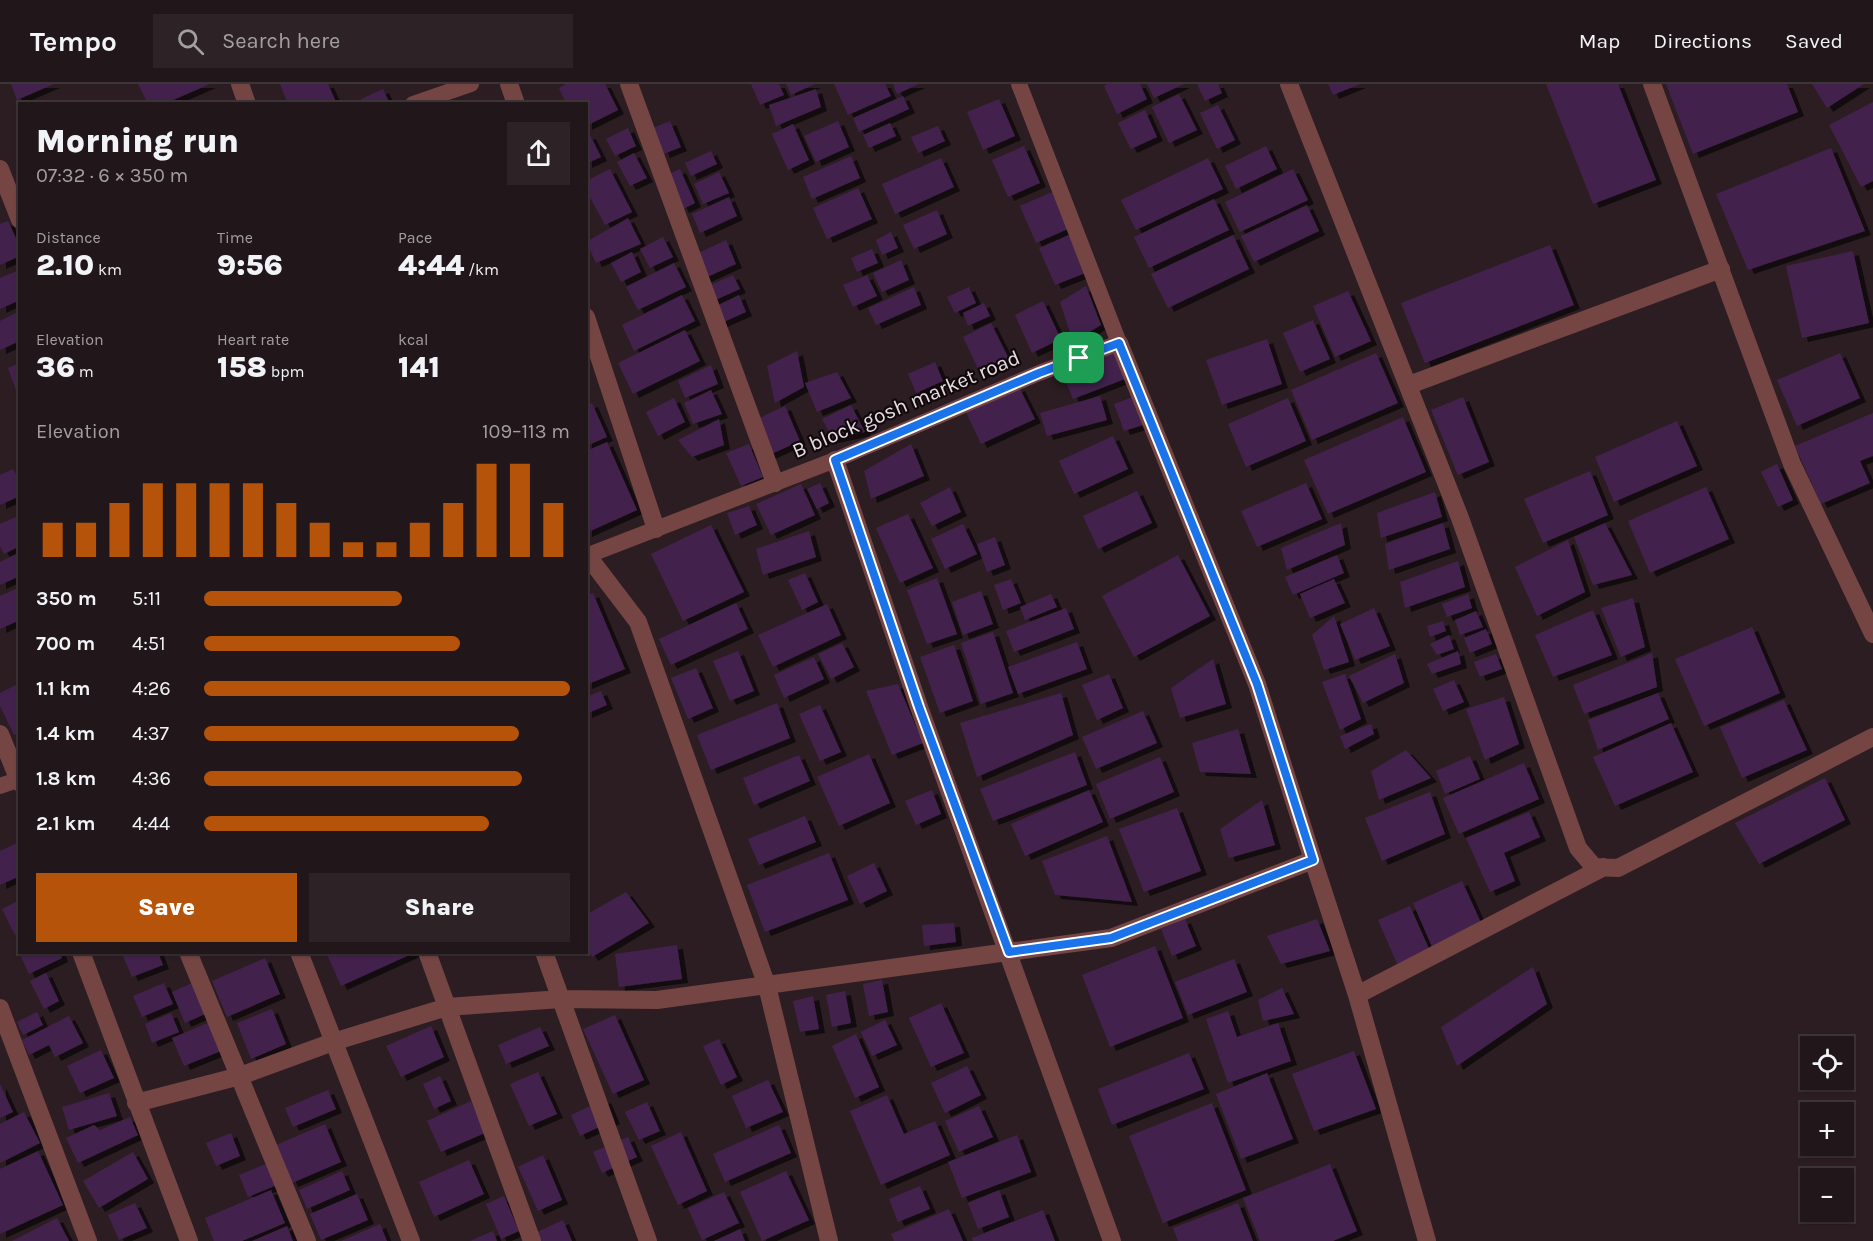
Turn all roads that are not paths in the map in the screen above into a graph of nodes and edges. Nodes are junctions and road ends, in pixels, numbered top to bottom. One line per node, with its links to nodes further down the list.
1 (240, 84): 8 (street)
2 (471, 84): 9 (lane)
3 (509, 84): 10 (street)
4 (629, 84): 18 (street)
5 (1019, 84): 15 (lane)
6 (1289, 84): 16 (street)
7 (1652, 84): 13 (street)
8 (246, 102)
9 (419, 102)
10 (515, 102)
11 (0, 169): 12 (street)
12 (18, 215)
13 (1721, 269): 16 (street); 22 (street)
14 (588, 324): 19 (street)
15 (1119, 343): 17 (lane, B block gosh market road); 28 (street)
16 (1409, 385): 29 (street)
17 (835, 460): 18 (lane, B block gosh market road); 30 (street)
18 (775, 483): 19 (lane, B block gosh market road)
19 (656, 529): 20 (lane, B block gosh market road)
20 (588, 556)
21 (588, 557): 36 (street)
22 (1873, 634)
23 (0, 734): 25 (street)
24 (1873, 737): 29 (street)
25 (18, 778)
26 (18, 780): 27 (lane)
27 (0, 786)
28 (1313, 860): 30 (street); 37 (street)
29 (1604, 867): 37 (street)
30 (1009, 952): 36 (street); 51 (street)
31 (82, 954): 43 (street)
32 (189, 954): 42 (street)
33 (299, 954): 41 (street)
34 (428, 954): 39 (street)
35 (545, 954): 38 (street)
36 (767, 986): 38 (street); 50 (street)
37 (1357, 995): 52 (street)
38 (561, 999): 39 (street); 49 (street)
39 (447, 1007): 41 (street); 48 (street)
40 (0, 1008): 44 (street)
41 (333, 1042): 42 (street); 47 (street)
42 (240, 1076): 43 (street); 46 (street)
43 (136, 1103): 45 (street)
44 (88, 1241)
45 (189, 1241)
46 (307, 1241)
47 (411, 1241)
48 (532, 1241)
49 (648, 1241)
50 (829, 1241)
51 (1112, 1241)
52 (1427, 1241)

